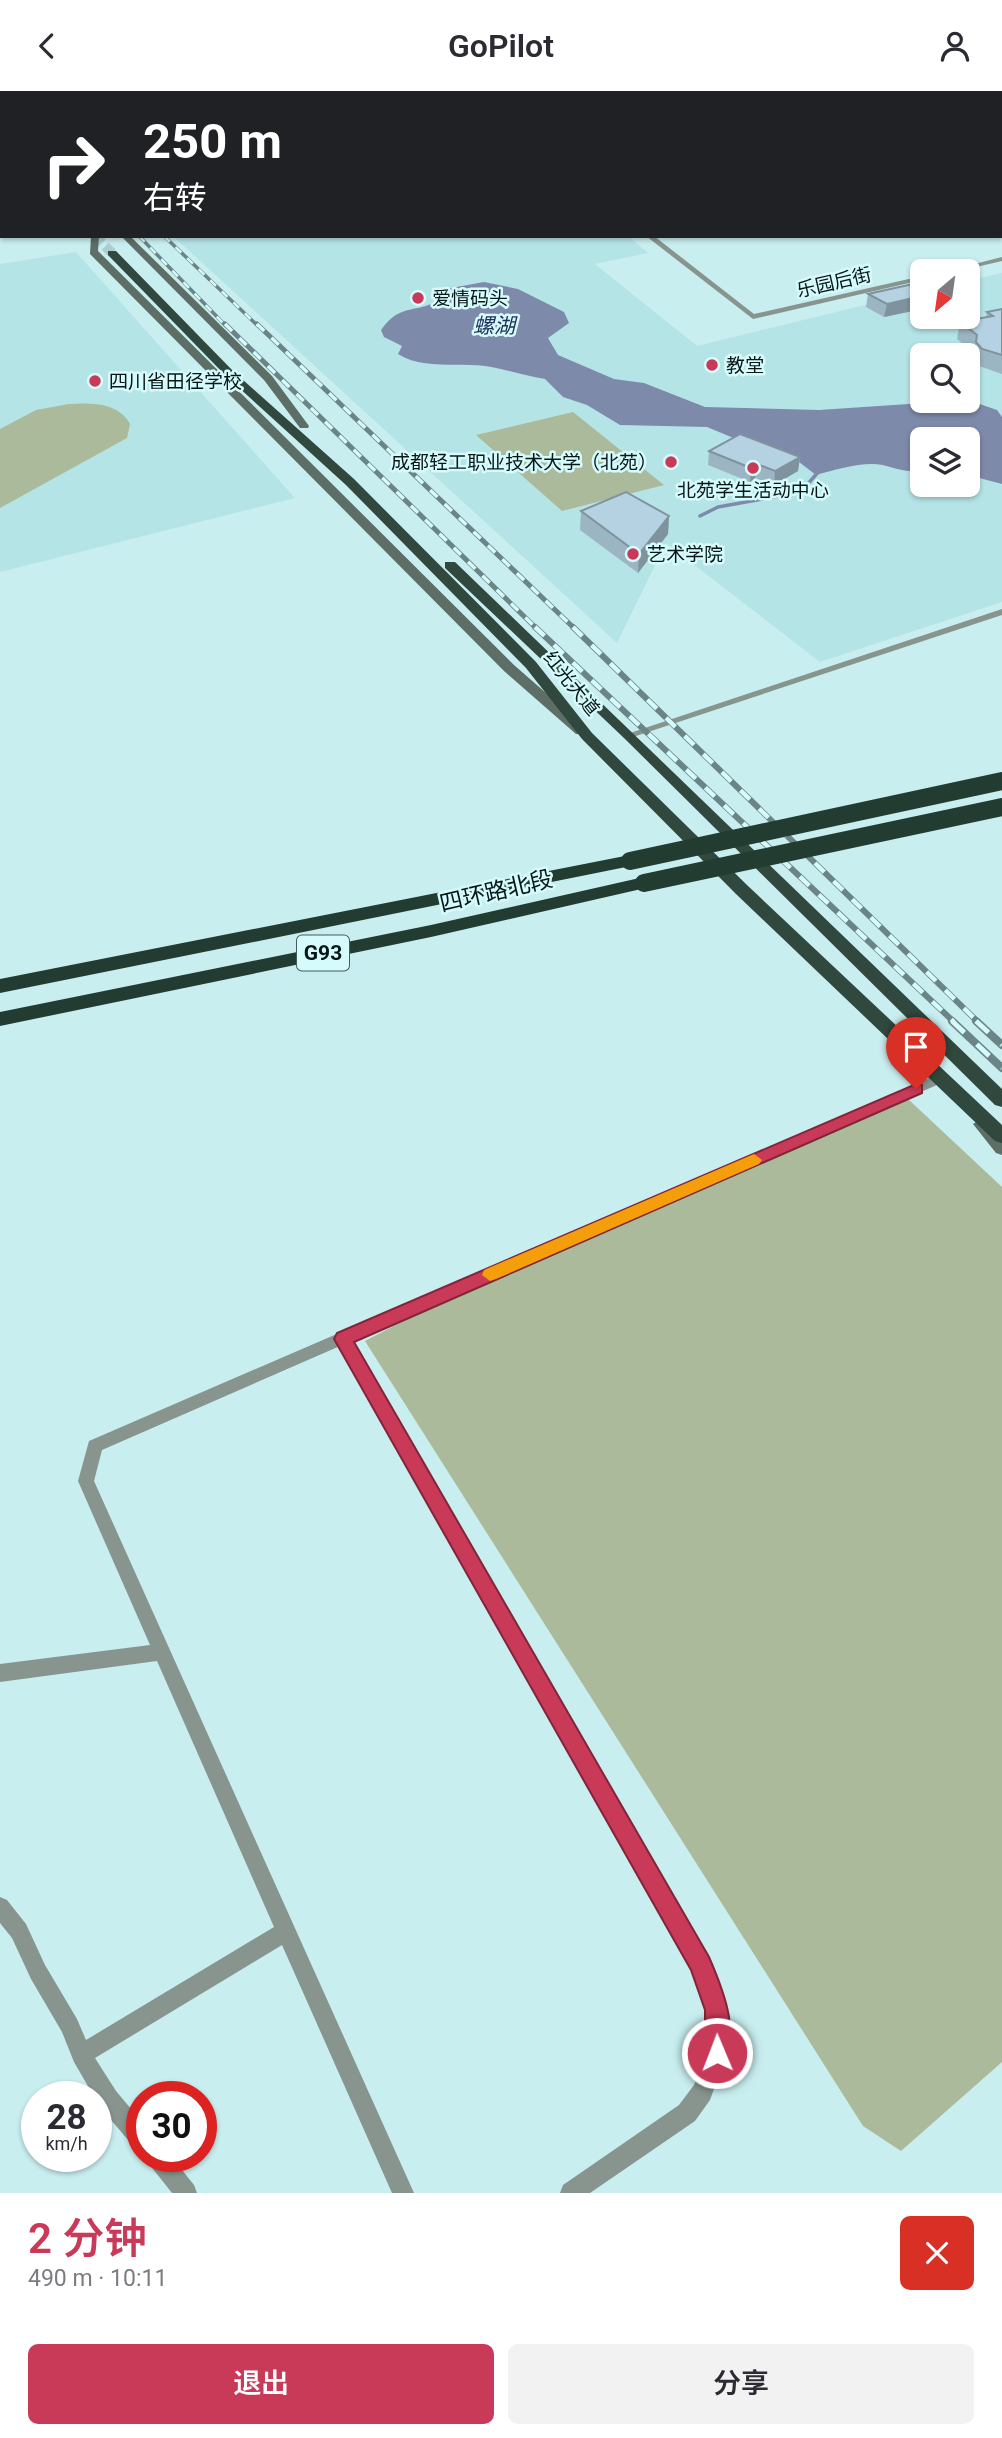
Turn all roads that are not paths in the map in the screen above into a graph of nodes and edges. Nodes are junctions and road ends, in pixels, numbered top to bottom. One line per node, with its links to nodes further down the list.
1 (95, 238): 7 (main road)
2 (652, 238): 6 (street, 乐园后街)
3 (121, 247): 8 (highway, 红光大道)
4 (1002, 259): 5 (street)
5 (980, 264)
6 (910, 281)
7 (234, 392): 8 (highway); 11 (main road)
8 (303, 433): 10 (highway, 红光大道); 11 (highway, 红光大道)
9 (1002, 612): 10 (street)
10 (629, 735): 18 (highway, 红光大道)
11 (587, 736): 16 (highway, 红光大道)
12 (1002, 781): 14 (highway, 四环路北段 / G93, bridge)
13 (1002, 807): 15 (highway, 四环路北段 / G93, bridge)
14 (0, 986)
15 (0, 1019)
16 (941, 1079): 17 (highway, 红光大道); 21 (street)
17 (955, 1091): 19 (highway, 红光大道); 20 (main road)
18 (1002, 1100)
19 (1002, 1136)
20 (1002, 1148)
21 (343, 1339): 22 (street); 31 (street)
22 (162, 1652): 23 (street); 25 (street)
23 (0, 1673)
24 (0, 1907): 26 (street)
25 (286, 1931): 26 (street); 30 (street)
26 (82, 2055): 27 (street)
27 (126, 2120)
28 (170, 2172): 29 (street)
29 (186, 2193)
30 (403, 2193)
31 (571, 2193)

